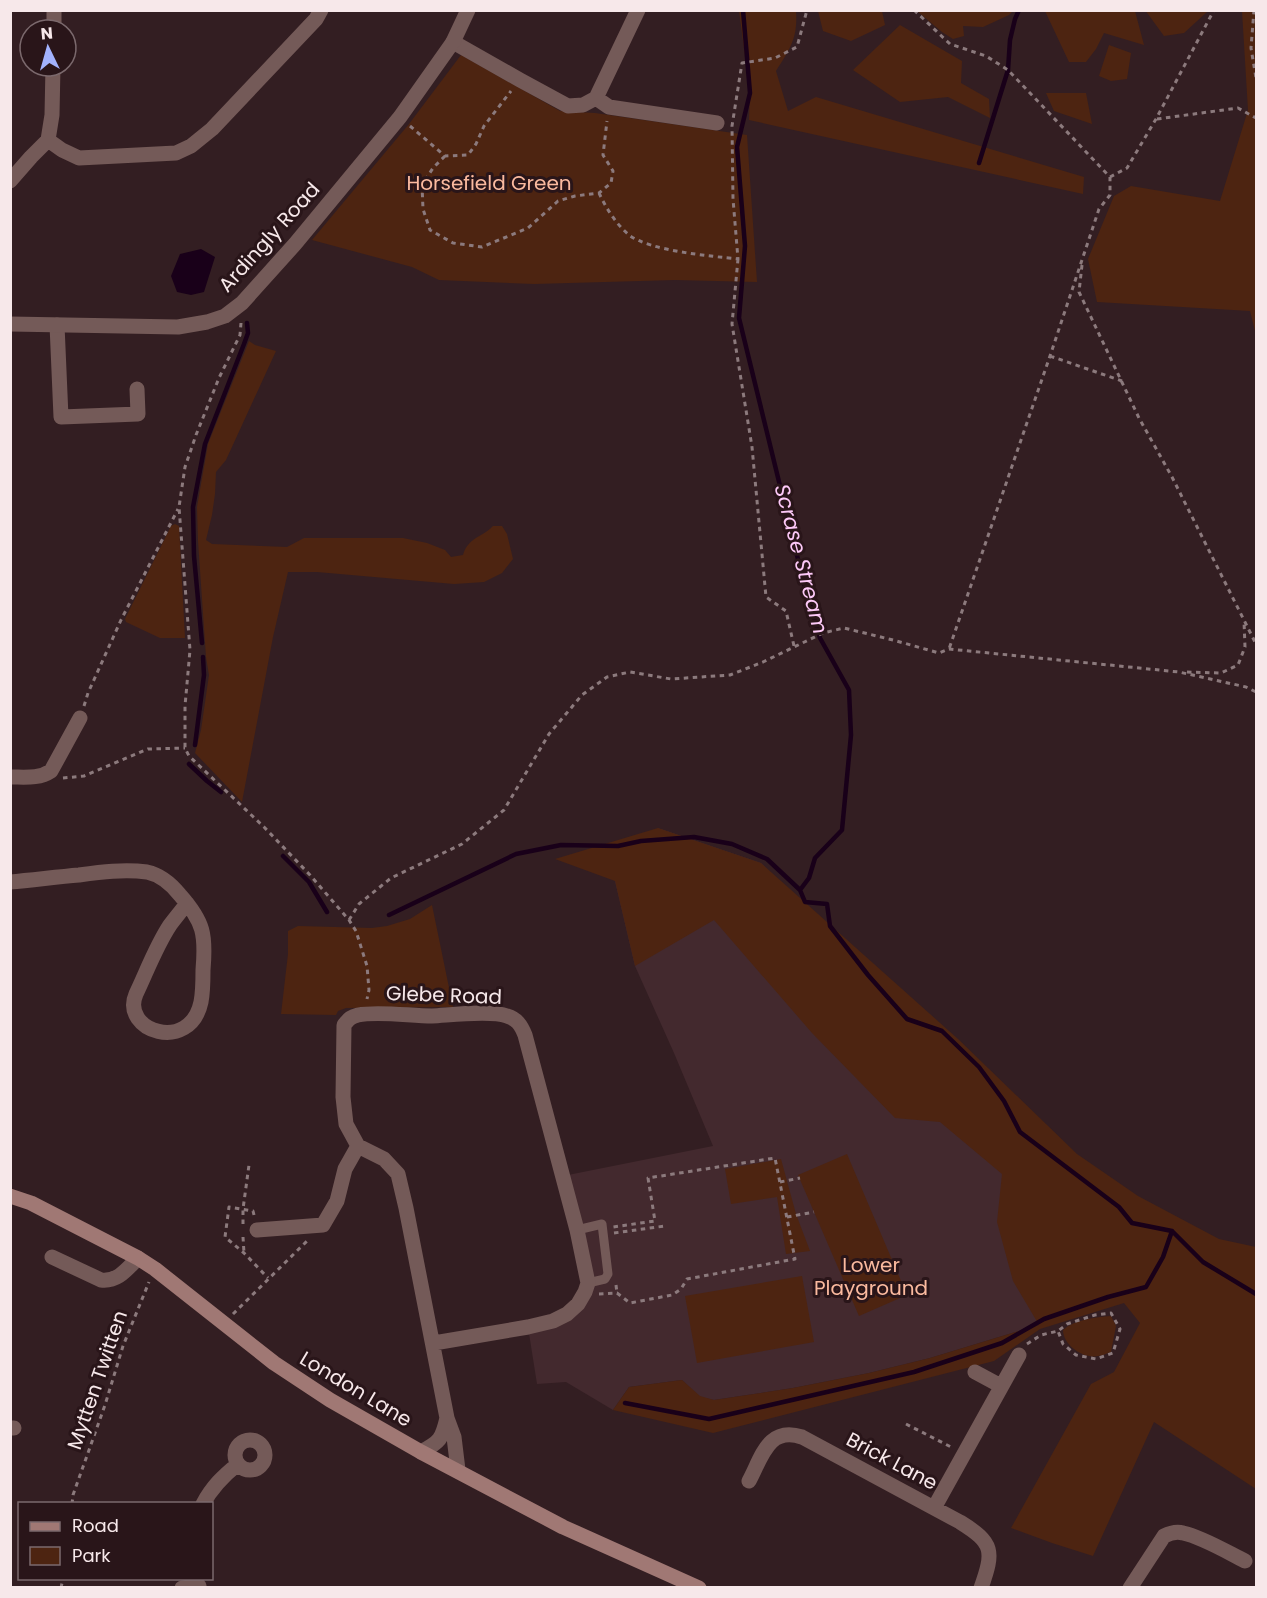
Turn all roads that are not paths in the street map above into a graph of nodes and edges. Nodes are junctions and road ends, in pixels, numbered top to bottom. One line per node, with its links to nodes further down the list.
1 (321, 10): 8 (street)
2 (468, 10): 4 (street, Ardingly Road)
3 (638, 10): 6 (street)
4 (453, 42): 6 (street); 11 (street, Ardingly Road)
5 (53, 78): 8 (street)
6 (596, 98): 7 (street)
7 (717, 123)
8 (48, 140): 9 (street)
9 (10, 181)
10 (10, 324): 11 (street, Ardingly Road)
11 (57, 325): 12 (street)
12 (137, 389)
13 (80, 718): 14 (street)
14 (10, 777)
15 (10, 882): 16 (street)
16 (187, 903): 16 (street)
17 (358, 1146): 19 (street); 20 (street, Glebe Road); 24 (street)
18 (10, 1196): 22 (main road, London Lane)
19 (257, 1230)
20 (577, 1230): 23 (street, Glebe Road); 23 (lane)
21 (52, 1257): 22 (street)
22 (138, 1258): 29 (main road, London Lane)
23 (587, 1288): 24 (street)
24 (434, 1343): 28 (street)
25 (1019, 1355): 27 (street)
26 (975, 1372): 27 (street)
27 (1001, 1386): 34 (street)
28 (447, 1418): 29 (street); 31 (street)
29 (421, 1452): 31 (main road, London Lane)
30 (238, 1464): 33 (street)
31 (458, 1470): 38 (main road, London Lane)
32 (749, 1481): 34 (street, Brick Lane)
33 (204, 1502)
34 (934, 1508): 39 (street, Brick Lane)
35 (1245, 1561): 40 (street)
36 (199, 1584): 37 (street)
37 (182, 1587)
38 (699, 1587)
39 (981, 1587)
40 (1130, 1587)

